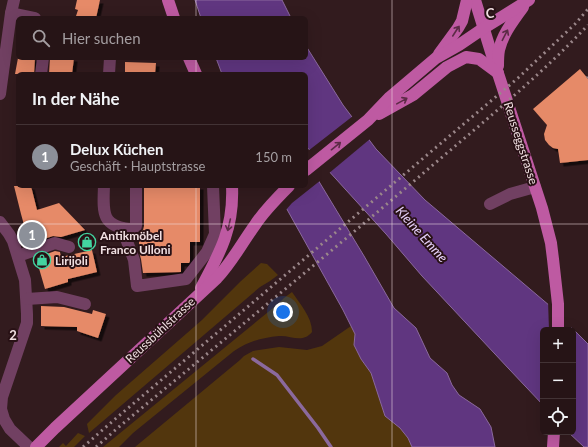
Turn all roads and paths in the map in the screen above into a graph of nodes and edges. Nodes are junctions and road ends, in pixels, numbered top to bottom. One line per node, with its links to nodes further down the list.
1 (14, 0): 7 (street)
2 (168, 0): 9 (main road)
3 (467, 0): 11 (main road, one-way to 3)
4 (475, 0): 10 (main road, Reusseggstrasse)
5 (512, 0): 6 (main road)
6 (528, 1): 10 (main road); 18 (main road, one-way to 6)
7 (12, 12): 8 (street); 19 (street)
8 (27, 16)
9 (173, 16)
10 (484, 28): 11 (main road); 18 (main road, Reusseggstrasse)
11 (436, 58): 20 (main road)
12 (44, 60): 15 (street)
13 (110, 60): 16 (street)
14 (190, 60): 17 (main road)
15 (41, 72)
16 (109, 72)
17 (195, 72)
18 (498, 73): 20 (main road, one-way to 18); 22 (main road, Reusseggstrasse)
19 (0, 94)
20 (368, 120): 21 (main road, one-way to 20)
21 (308, 168)
22 (535, 187): 28 (street); 36 (main road, Reusseggstrasse)
23 (104, 188): 30 (street)
24 (136, 188): 30 (street)
25 (213, 188): 30 (street)
26 (232, 188): 33 (main road, one-way to 33)
27 (287, 188): 33 (main road, Reussbühlstrasse)
28 (490, 204)
29 (0, 222): 32 (street)
30 (122, 228)
31 (69, 247): 32 (street)
32 (18, 256): 34 (street)
33 (196, 297): 41 (main road, Reussbühlstrasse)
34 (27, 299): 35 (street); 37 (street)
35 (85, 304)
36 (558, 327)
37 (15, 358): 38 (street); 40 (street)
38 (0, 381)
39 (554, 435): 42 (main road)
40 (29, 447)
41 (36, 447)
42 (553, 447)

